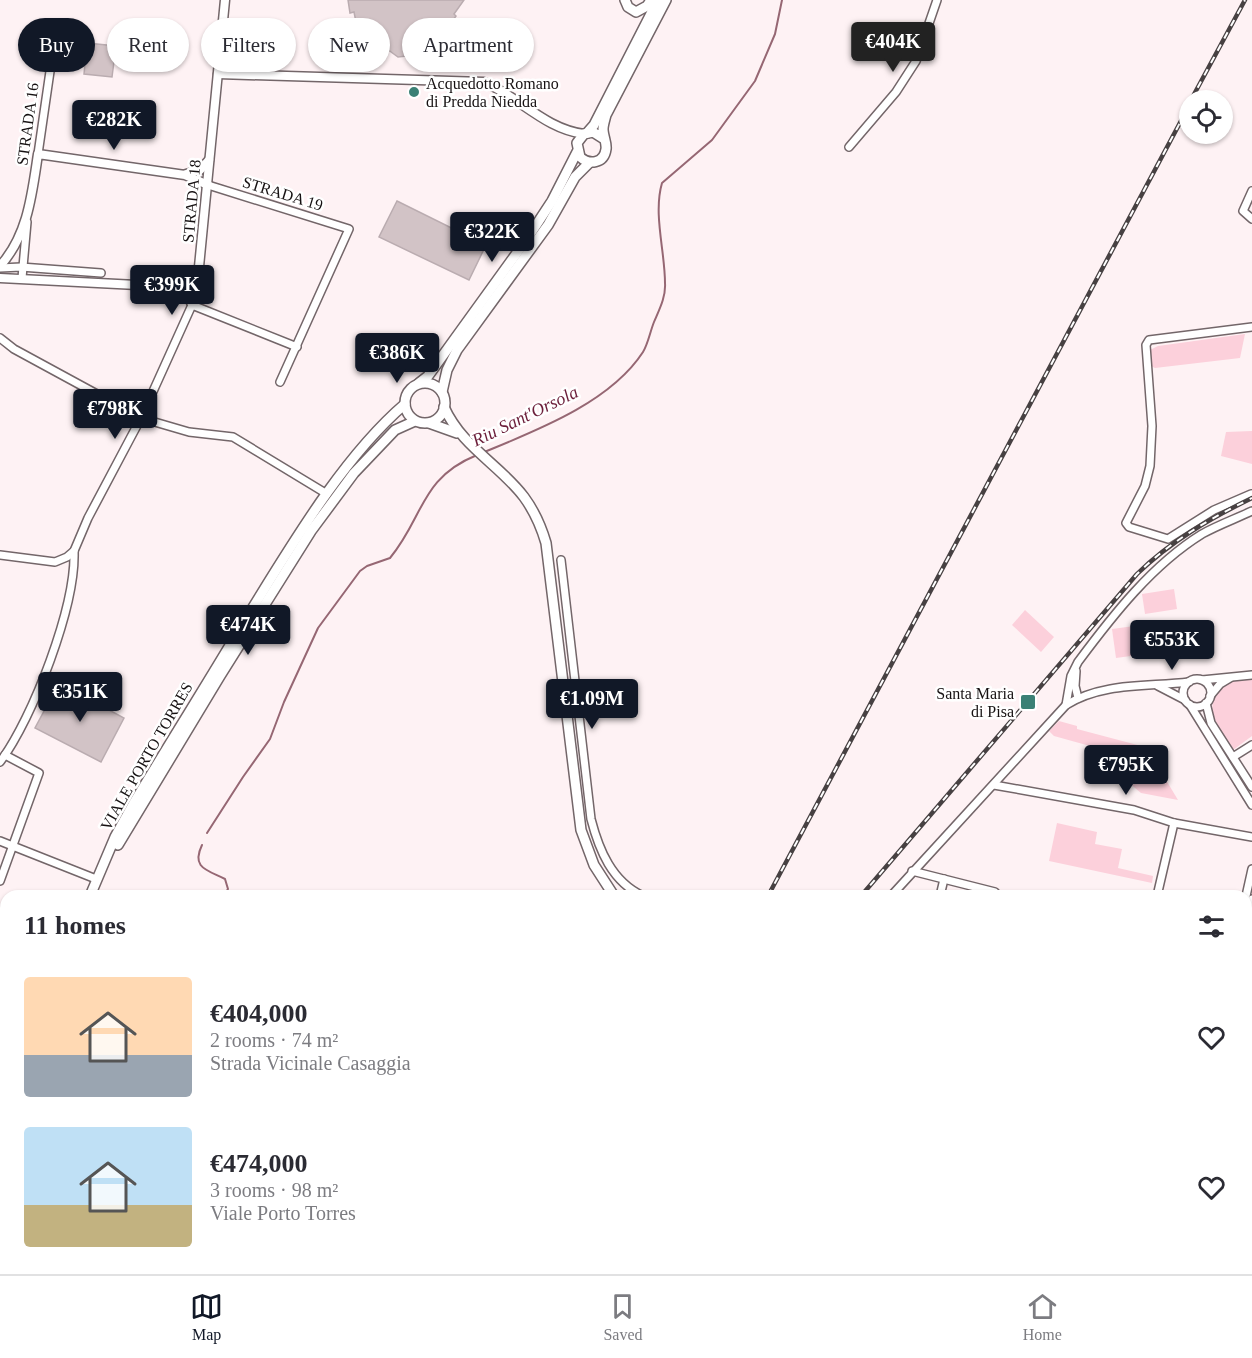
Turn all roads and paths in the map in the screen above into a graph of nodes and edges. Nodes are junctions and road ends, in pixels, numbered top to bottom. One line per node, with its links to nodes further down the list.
1 (225, 0): 8 (street, STRADA 18)
2 (625, 0): 3 (main road)
3 (651, 0)
4 (658, 0): 10 (main road)
5 (666, 0): 11 (main road)
6 (937, 0): 12 (street)
7 (50, 72): 14 (street, STRADA 16)
8 (218, 74): 9 (street); 15 (street, STRADA 18)
9 (564, 130): 10 (street); 13 (street)
10 (585, 134): 11 (main road); 13 (main road)
11 (604, 140): 16 (main road)
12 (849, 147)
13 (577, 148): 16 (main road); 34 (main road)
14 (38, 154): 17 (street); 20 (street, STRADA 16)
15 (210, 159): 17 (street); 18 (street, STRADA 18)
16 (589, 162): 35 (main road)
17 (185, 174): 18 (street)
18 (208, 185): 26 (street, STRADA 18); 32 (street, STRADA 19)
19 (1252, 191): 21 (street)
20 (28, 214): 22 (street, STRADA 16); 23 (street, STRADA 16)
21 (1252, 219)
22 (0, 267): 23 (street)
23 (17, 267): 24 (street); 25 (street); 27 (street, STRADA 16)
24 (101, 273)
25 (0, 277): 27 (street)
26 (198, 277): 28 (street); 29 (street, STRADA 18)
27 (22, 278): 28 (street)
28 (176, 286): 29 (street)
29 (192, 305): 32 (street); 38 (street, STRADA 18)
30 (1252, 327): 43 (street)
31 (0, 338): 38 (street)
32 (297, 347): 33 (street)
33 (280, 382)
34 (419, 383): 35 (main road); 36 (main road)
35 (442, 392): 37 (main road)
36 (405, 404): 39 (main road); 42 (main road, VIALE PORTO TORRES)
37 (444, 408): 40 (main road); 41 (main road)
38 (141, 418): 42 (street); 45 (street, STRADA 18)
39 (415, 421): 40 (main road); 78 (main road, VIALE PORTO TORRES)
40 (429, 423): 41 (main road)
41 (459, 435): 48 (main road)
42 (327, 494): 73 (main road, VIALE PORTO TORRES)
43 (1251, 494)
44 (1252, 511): 50 (street)
45 (74, 551): 46 (street); 61 (street, STRADA 18)
46 (0, 555)
47 (561, 560): 49 (street)
48 (560, 659): 49 (street); 79 (main road)
49 (571, 661): 80 (street)
50 (1078, 662): 56 (street); 59 (street)
51 (1252, 675): 52 (street)
52 (1231, 677): 53 (street); 57 (street)
53 (1202, 680): 54 (street); 57 (street)
54 (1189, 682): 55 (street); 58 (street)
55 (1158, 686): 56 (street); 58 (street)
56 (1078, 698): 59 (street)
57 (1208, 700): 58 (street); 62 (street)
58 (1188, 703): 66 (street)
59 (1066, 705): 64 (street)
60 (1252, 745): 62 (street)
61 (5, 755): 63 (street, STRADA 18); 70 (street)
62 (1233, 757): 65 (street)
63 (0, 762)
64 (994, 785): 67 (street); 72 (street)
65 (1252, 787)
66 (1252, 805)
67 (1174, 823): 68 (street); 85 (street)
68 (1252, 837)
69 (0, 841): 70 (street)
70 (14, 846): 73 (street); 75 (street)
71 (1252, 868): 86 (street)
72 (912, 871): 74 (street); 81 (street)
73 (96, 879): 77 (main road, VIALE PORTO TORRES)
74 (944, 879): 76 (street); 82 (street)
75 (0, 880)
76 (974, 887): 83 (street); 84 (street)
77 (93, 890)
78 (95, 890)
79 (610, 890)
80 (631, 890)
81 (896, 890)
82 (941, 890)
83 (973, 890)
84 (987, 890)
85 (1158, 890)
86 (1247, 890)

